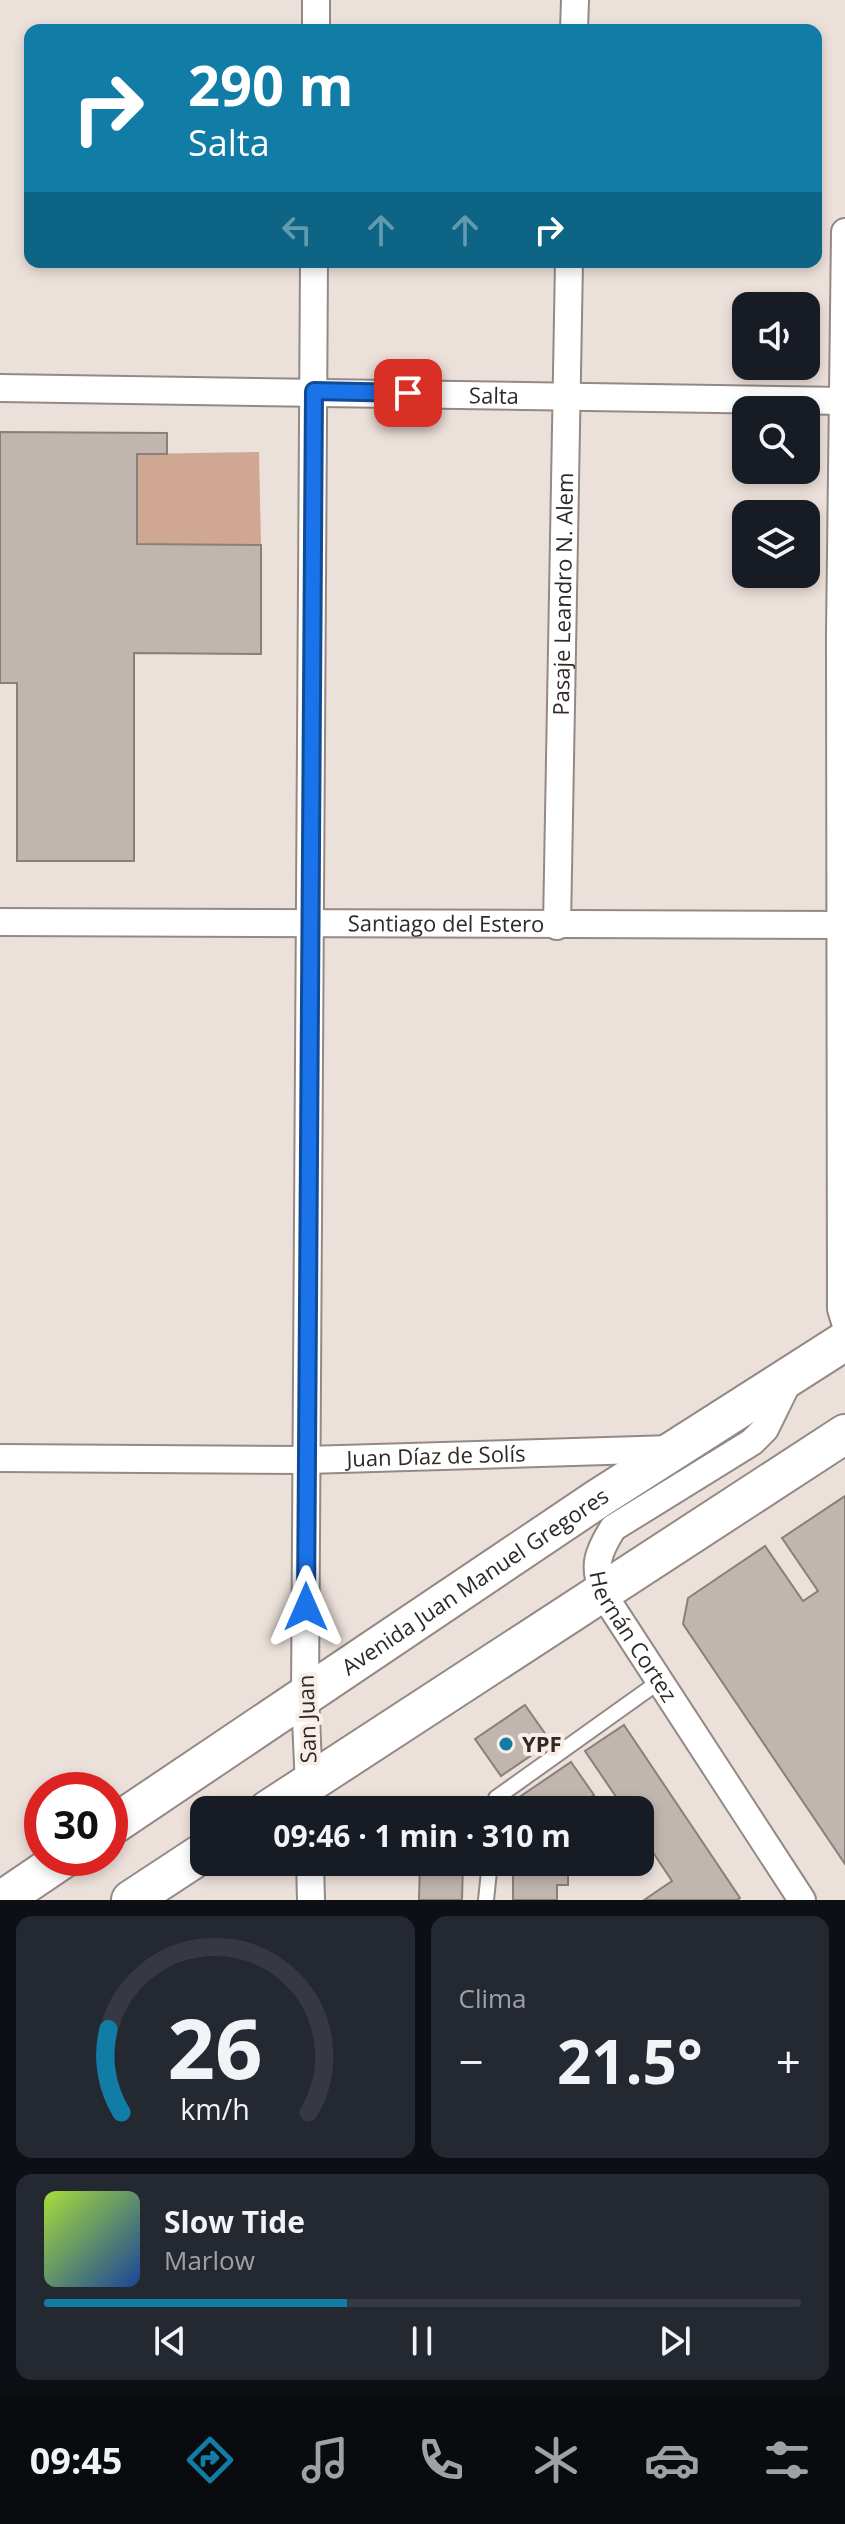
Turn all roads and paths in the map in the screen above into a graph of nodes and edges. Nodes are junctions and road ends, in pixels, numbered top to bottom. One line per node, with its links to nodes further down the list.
1 (316, 0): 3 (street)
2 (575, 0): 4 (street)
3 (316, 24)
4 (574, 24)
5 (845, 232): 11 (street)
6 (314, 268): 9 (street, San Juan)
7 (569, 268): 10 (street, Pasaje Leandro N. Alem)
8 (0, 388): 9 (street, Salta)
9 (314, 391): 10 (street, Salta); 14 (street, San Juan)
10 (566, 397): 11 (street, Salta); 16 (street, Pasaje Leandro N. Alem)
11 (844, 401): 12 (street)
12 (842, 634): 15 (street)
13 (0, 922): 14 (street, Santiago del Estero)
14 (310, 923): 16 (street, Santiago del Estero); 23 (street, San Juan)
15 (842, 925): 16 (street, Santiago del Estero); 17 (street)
16 (557, 926)
17 (845, 1322)
18 (845, 1341): 19 (main road, Avenida Juan Manuel Gregores)
19 (790, 1378): 21 (main road, Avenida Juan Manuel Gregores); 24 (street, Hernán Cortez)
20 (845, 1434): 24 (main road)
21 (678, 1449): 23 (street, Juan Díaz de Solís); 26 (main road, Avenida Juan Manuel Gregores)
22 (0, 1458): 23 (street, Juan Díaz de Solís)
23 (307, 1460): 26 (street, San Juan)
24 (603, 1594): 25 (street, Hernán Cortez); 27 (main road)
25 (660, 1681): 28 (lane); 38 (street, Hernán Cortez)
26 (305, 1696): 27 (street, San Juan); 29 (main road, Avenida Juan Manuel Gregores)
27 (310, 1796)
28 (499, 1796)
29 (128, 1815)
30 (190, 1861): 35 (main road)
31 (37, 1876): 34 (main road)
32 (310, 1876): 36 (street)
33 (489, 1876): 37 (lane)
34 (2, 1900)
35 (131, 1900)
36 (311, 1900)
37 (486, 1900)
38 (802, 1900)

